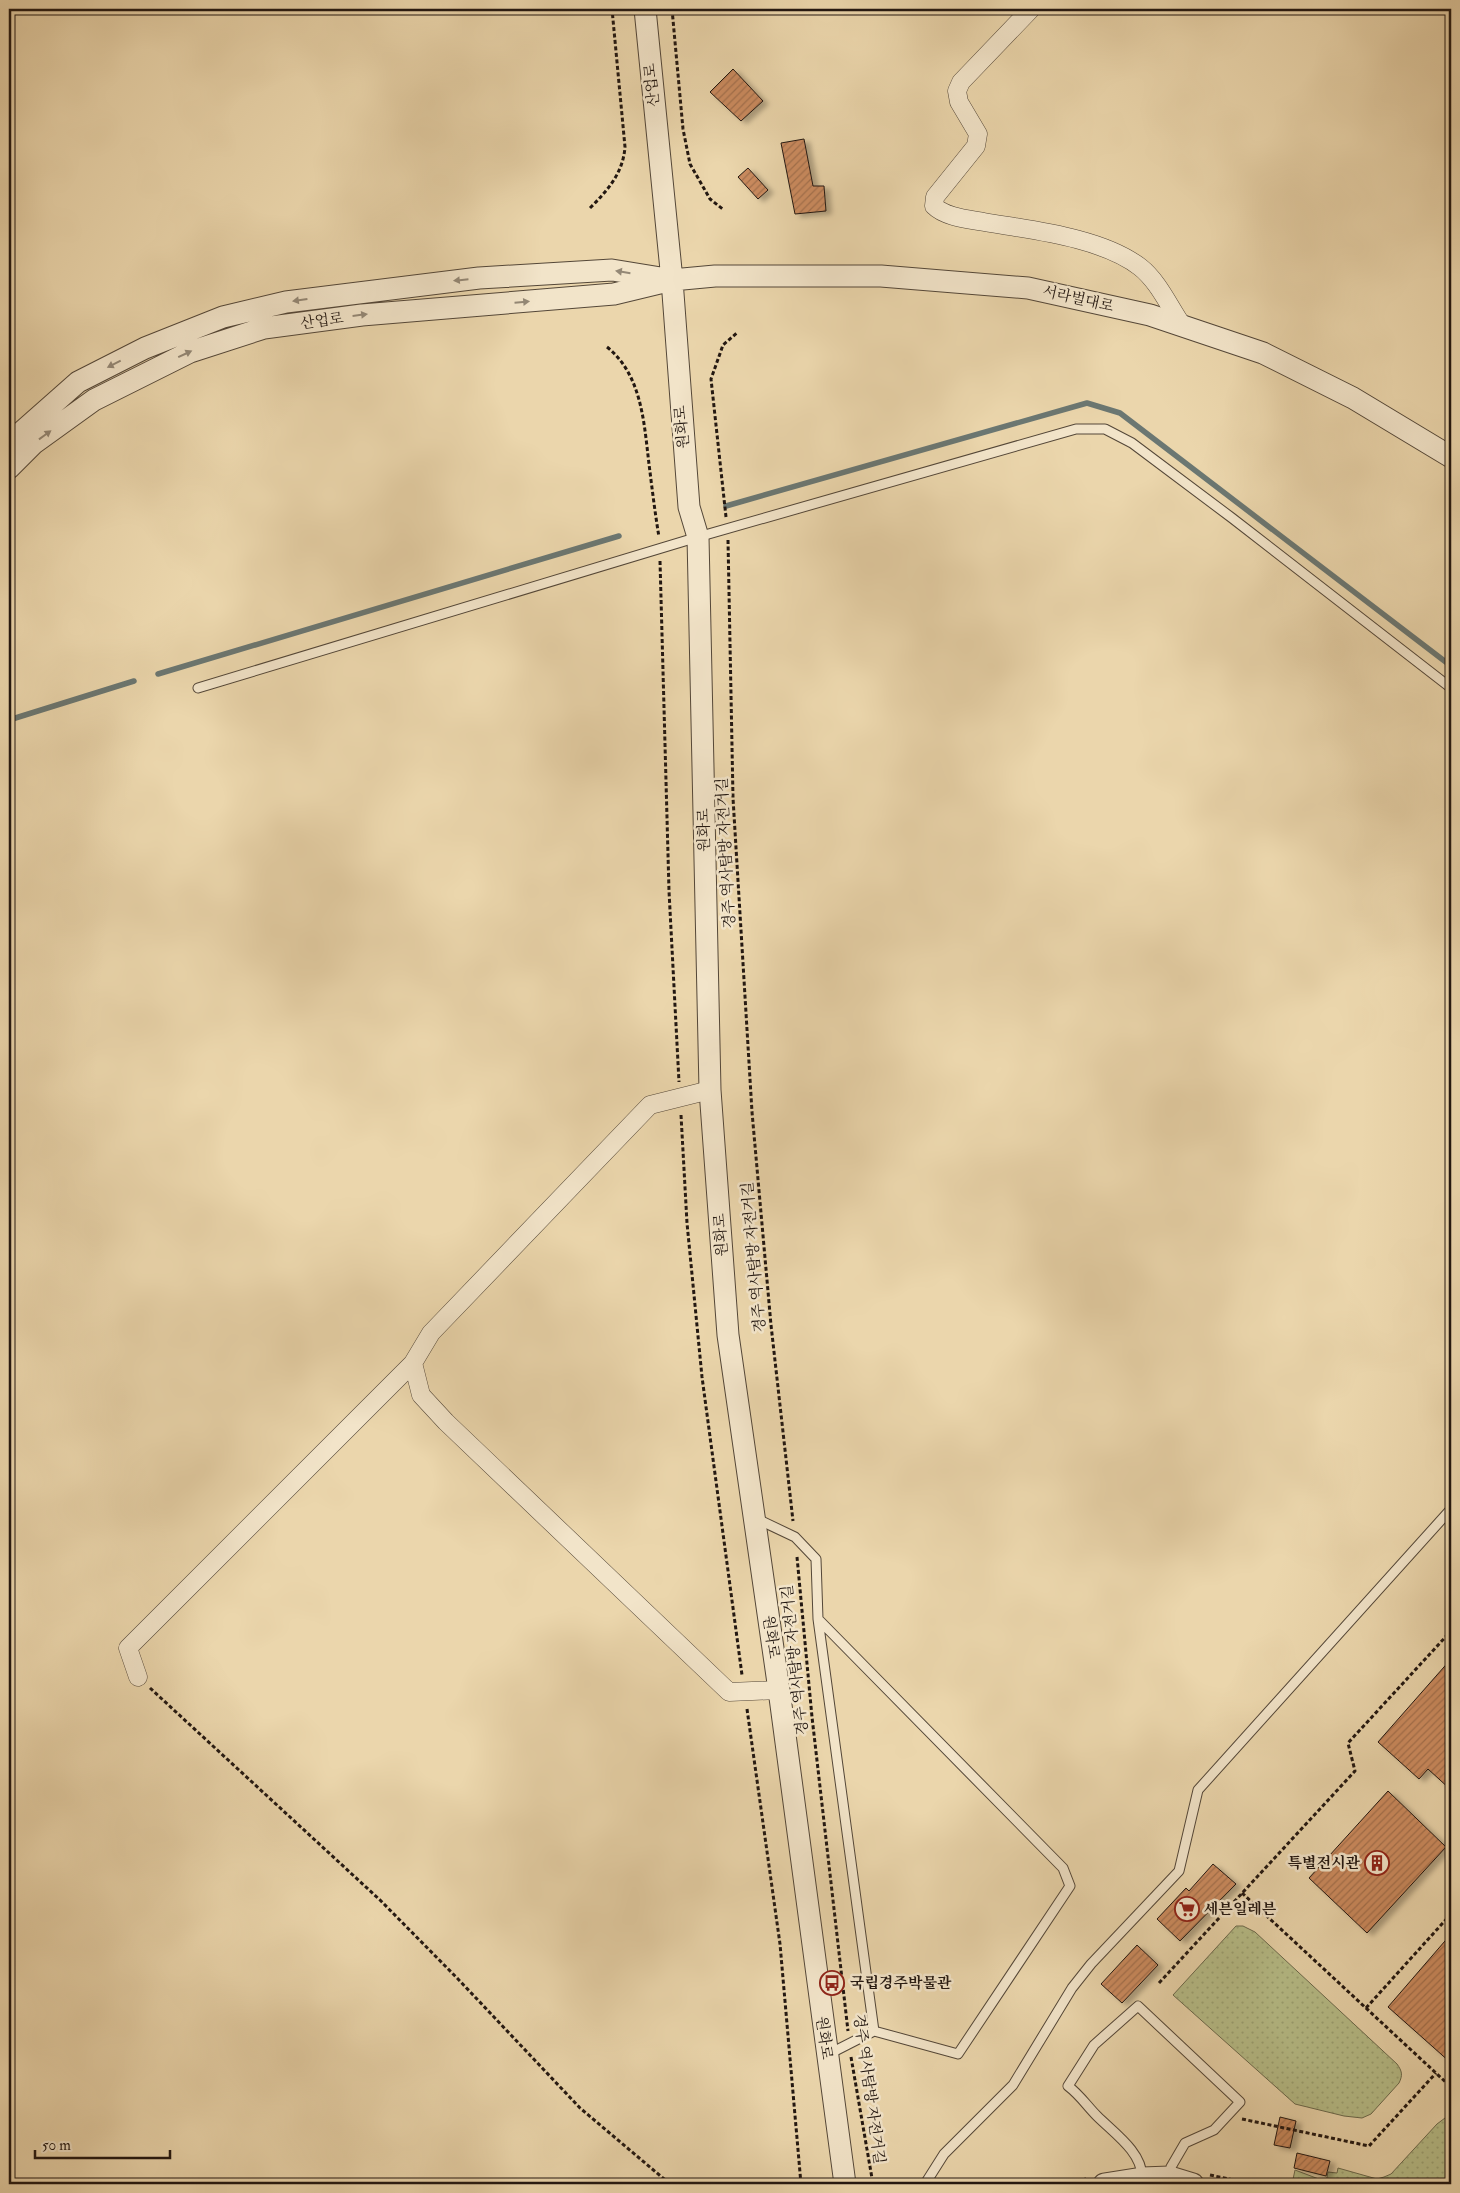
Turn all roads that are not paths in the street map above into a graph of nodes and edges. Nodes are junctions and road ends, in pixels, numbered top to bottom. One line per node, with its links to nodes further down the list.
1 (645, 9): 3 (street, 산업로)
2 (1031, 9): 4 (street)
3 (672, 280): 4 (street, 서라벌대로); 5 (street, 산업로, one-way to 5); 7 (street, 산업로, one-way to 3); 8 (street, 원화로)
4 (1182, 326): 6 (street, 서라벌대로)
5 (9, 443)
6 (1451, 457)
7 (9, 468)
8 (698, 537): 9 (lane); 10 (lane); 11 (street, 원화로)
9 (198, 688)
10 (1451, 688)
11 (710, 1090): 12 (street); 14 (street, 원화로)
12 (413, 1363): 16 (street); 17 (street)
13 (1451, 1509): 23 (lane)
14 (753, 1517): 15 (lane); 17 (street, 원화로)
15 (818, 1618): 18 (lane); 18 (lane)
16 (138, 1677)
17 (779, 1690): 19 (street, 원화로)
18 (874, 2031): 19 (lane)
19 (827, 2055): 22 (street, 원화로)
20 (1170, 2177): 21 (street); 21 (lane); 25 (street)
21 (1142, 2178): 24 (street)
22 (845, 2184)
23 (926, 2184)
24 (1104, 2184)
25 (1193, 2184)

